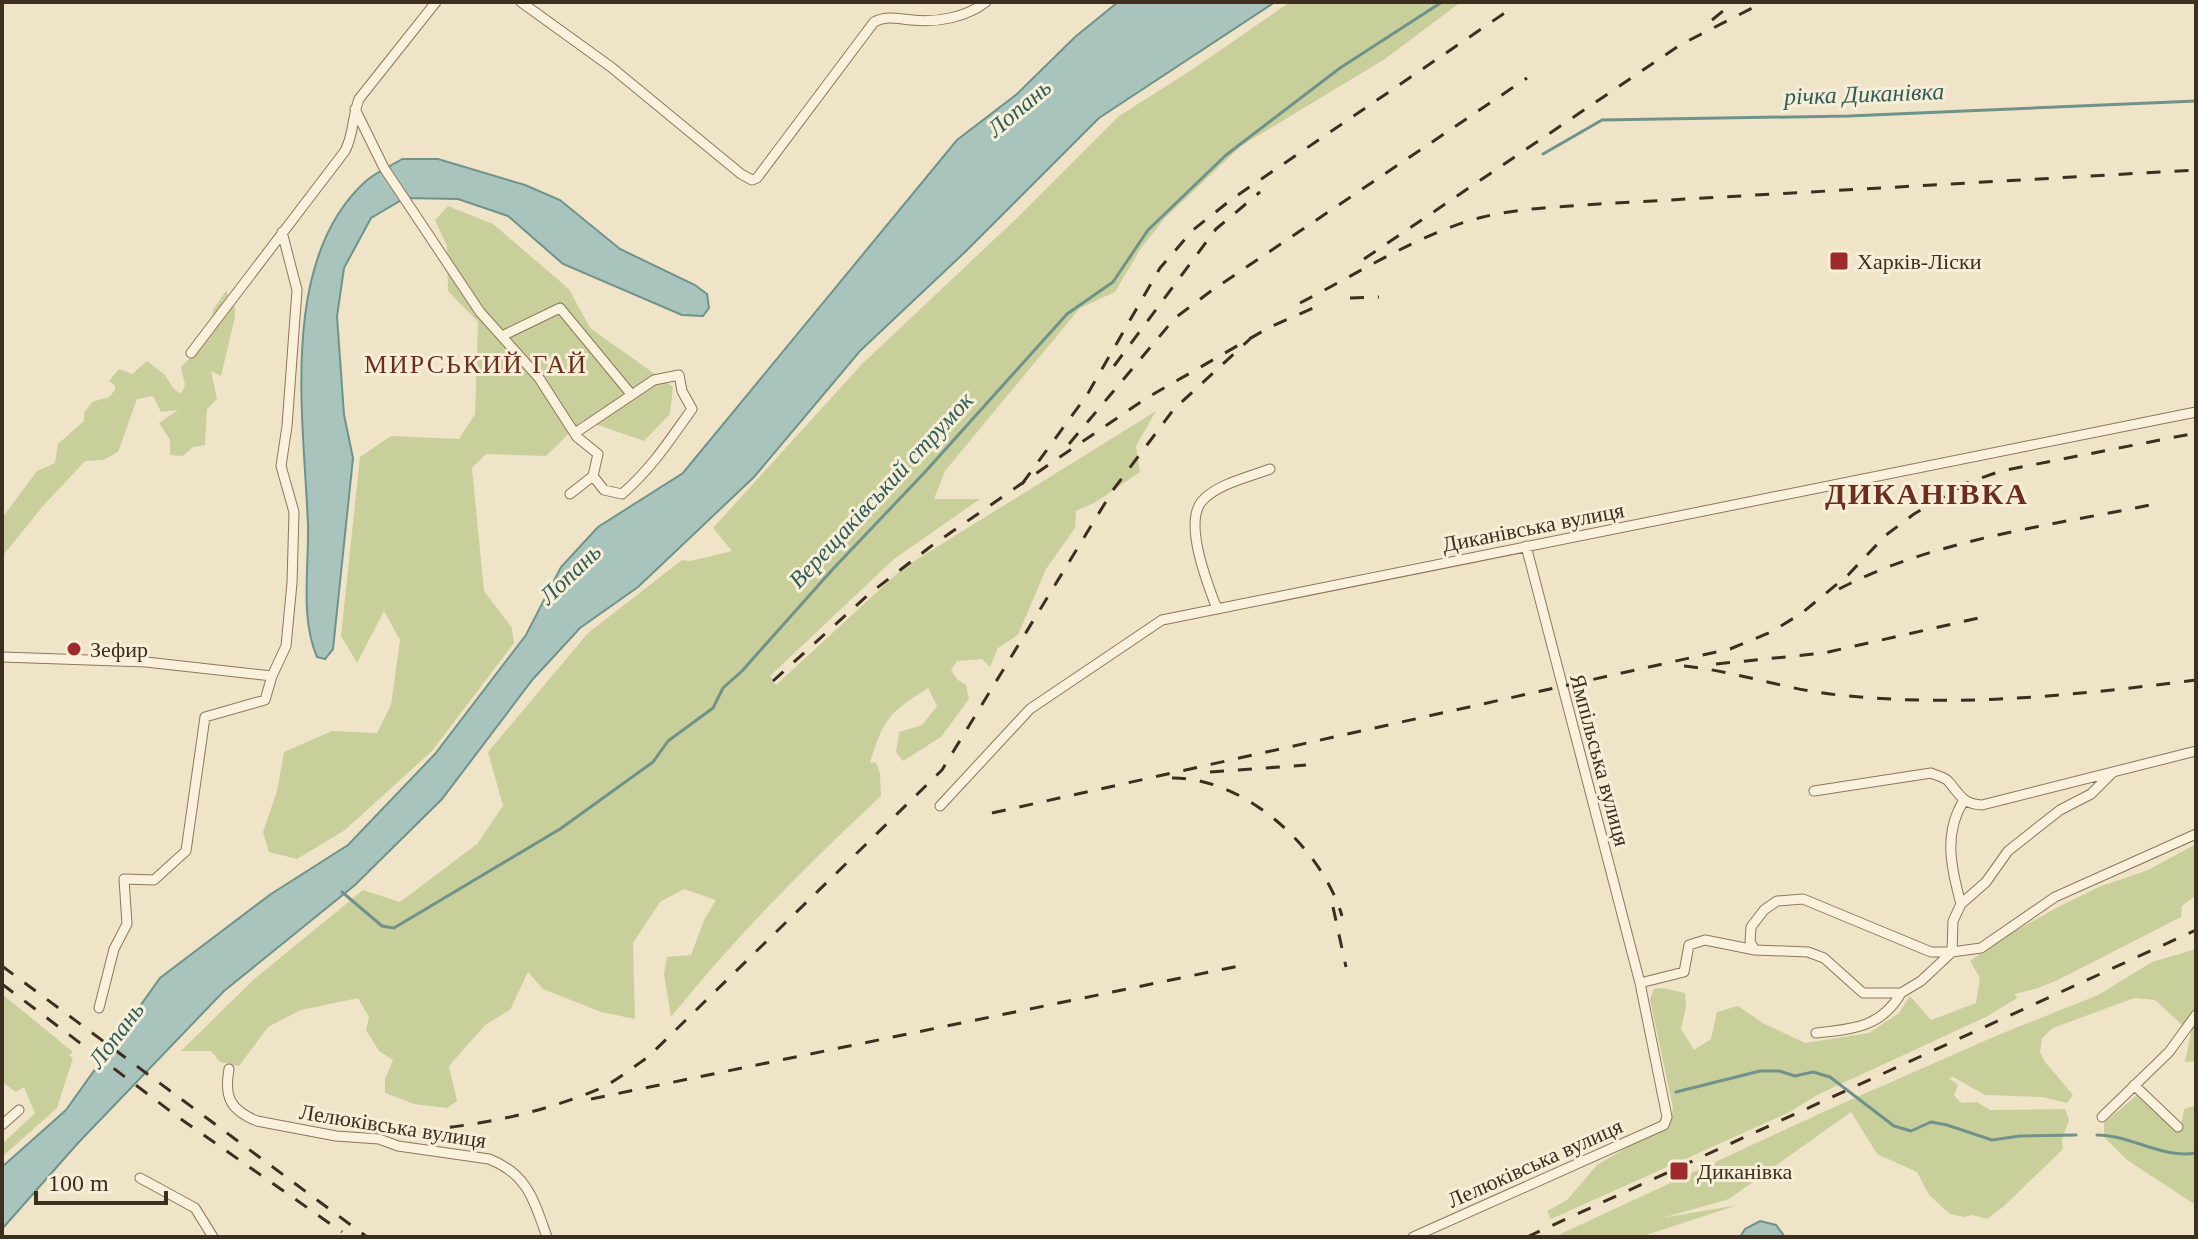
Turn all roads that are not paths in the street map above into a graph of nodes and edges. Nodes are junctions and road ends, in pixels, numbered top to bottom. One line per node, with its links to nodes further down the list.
1 (436, 2): 4 (street)
2 (521, 2): 3 (street)
3 (986, 2)
4 (355, 109): 5 (street); 6 (street)
5 (282, 232): 7 (street); 17 (street)
6 (502, 336): 8 (street); 10 (street)
7 (191, 353)
8 (631, 394): 10 (street); 12 (street)
9 (2196, 412): 14 (street, Диканівська вулиця)
10 (575, 433): 12 (street)
11 (1270, 469): 15 (street)
12 (593, 476): 13 (street)
13 (570, 494)
14 (1526, 546): 15 (street, Диканівська вулиця); 27 (street, Ямпільська вулиця)
15 (1217, 609): 22 (street, Диканівська вулиця)
16 (2, 657): 17 (street)
17 (272, 676): 29 (street)
18 (2196, 751): 19 (street)
19 (2115, 770): 21 (street); 24 (street)
20 (1814, 791): 21 (street)
21 (1964, 800): 24 (street)
22 (940, 806)
23 (2196, 834): 26 (street)
24 (1961, 904): 26 (street)
25 (1755, 950): 26 (street); 27 (street); 28 (street)
26 (1952, 952): 28 (street)
27 (1640, 983): 35 (street, Ямпільська вулиця)
28 (1901, 993): 31 (street)
29 (99, 1008)
30 (2196, 1015): 33 (street)
31 (1816, 1033)
32 (229, 1069): 41 (street, Лелюківська вулиця)
33 (2134, 1085): 36 (street); 38 (street)
34 (19, 1110): 37 (street)
35 (1667, 1117): 42 (street, Лелюківська вулиця)
36 (2102, 1117)
37 (2, 1125)
38 (2178, 1127)
39 (140, 1178): 40 (street)
40 (213, 1237)
41 (547, 1237)
42 (1413, 1237)

